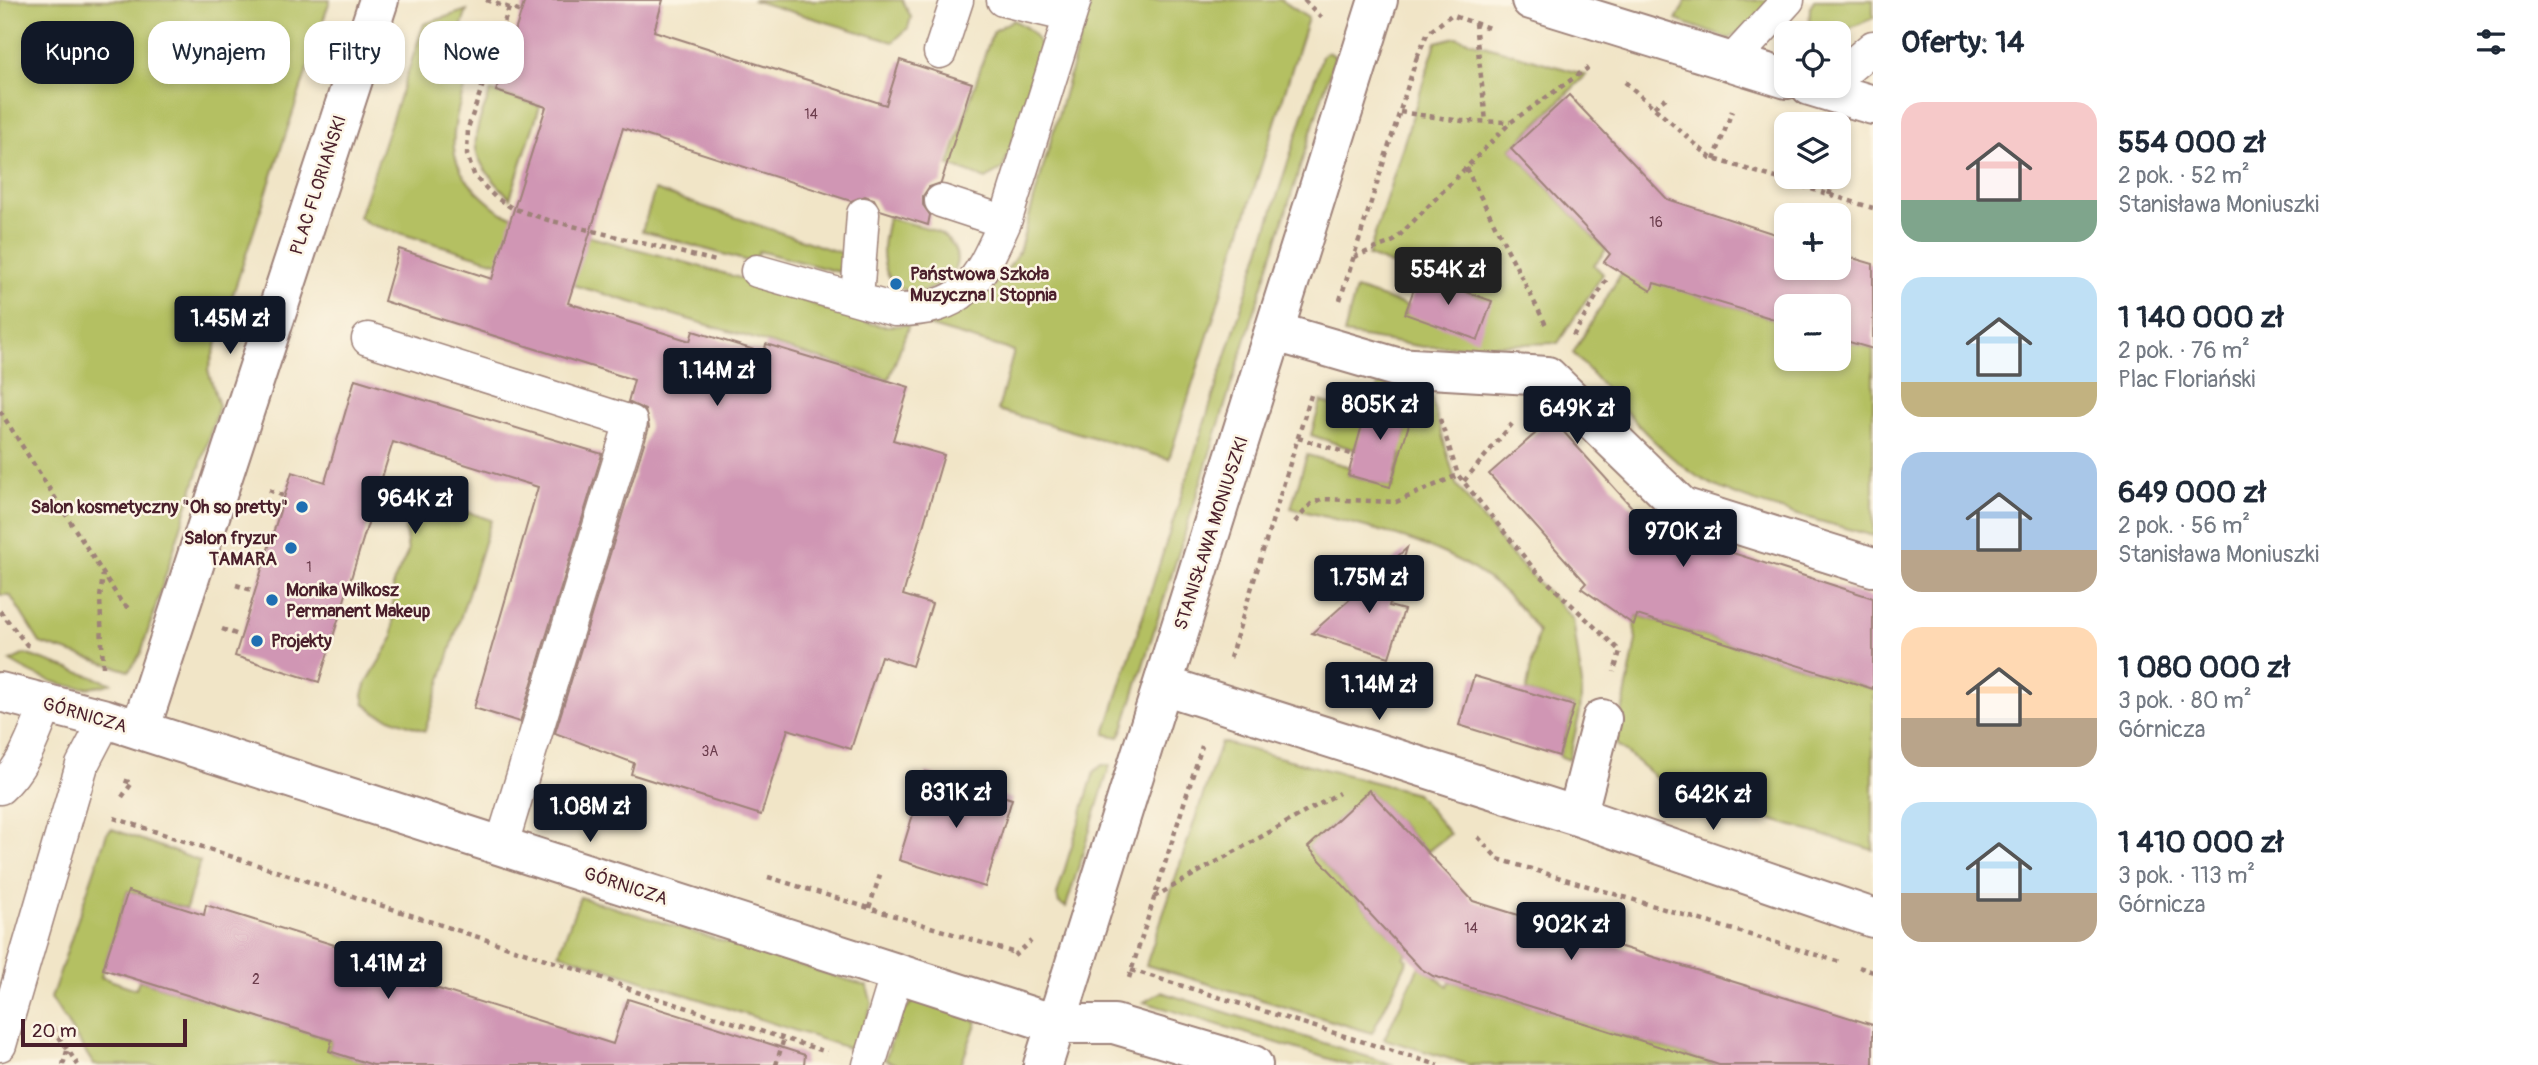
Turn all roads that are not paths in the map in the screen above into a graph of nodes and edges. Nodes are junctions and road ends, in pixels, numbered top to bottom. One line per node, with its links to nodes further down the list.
1 (379, 0): 27 (street, PLAC FLORIAŃSKI)
2 (957, 0): 9 (lane)
3 (1003, 0): 7 (lane)
4 (1378, 0): 20 (street, STANISŁAWA MONIUSZKI)
5 (1531, 0): 10 (street)
6 (1788, 0): 10 (lane)
7 (1072, 8): 17 (lane)
8 (1873, 47): 11 (lane)
9 (940, 52)
10 (1732, 61): 12 (street)
11 (1851, 64)
12 (1774, 75)
13 (1851, 95): 14 (street)
14 (1873, 105)
15 (941, 201): 17 (lane)
16 (863, 214): 19 (lane)
17 (1005, 222): 19 (lane)
18 (757, 271): 19 (lane)
19 (857, 299)
20 (1276, 331): 22 (street); 23 (street, STANISŁAWA MONIUSZKI)
21 (368, 339): 30 (lane)
22 (1873, 567)
23 (1163, 685): 29 (street); 33 (street, STANISŁAWA MONIUSZKI)
24 (0, 692): 25 (street, GÓRNICZA)
25 (47, 704): 27 (street, GÓRNICZA); 28 (lane)
26 (1602, 719): 29 (street)
27 (123, 725): 30 (street, GÓRNICZA); 34 (lane)
28 (0, 788)
29 (1577, 816): 31 (street)
30 (501, 847): 32 (street, GÓRNICZA)
31 (1873, 918)
32 (897, 973): 33 (street, GÓRNICZA); 35 (lane)
33 (1055, 1024): 36 (street, STANISŁAWA MONIUSZKI); 37 (street, GÓRNICZA)
34 (0, 1045)
35 (869, 1065)
36 (1043, 1065)
37 (1253, 1065)

